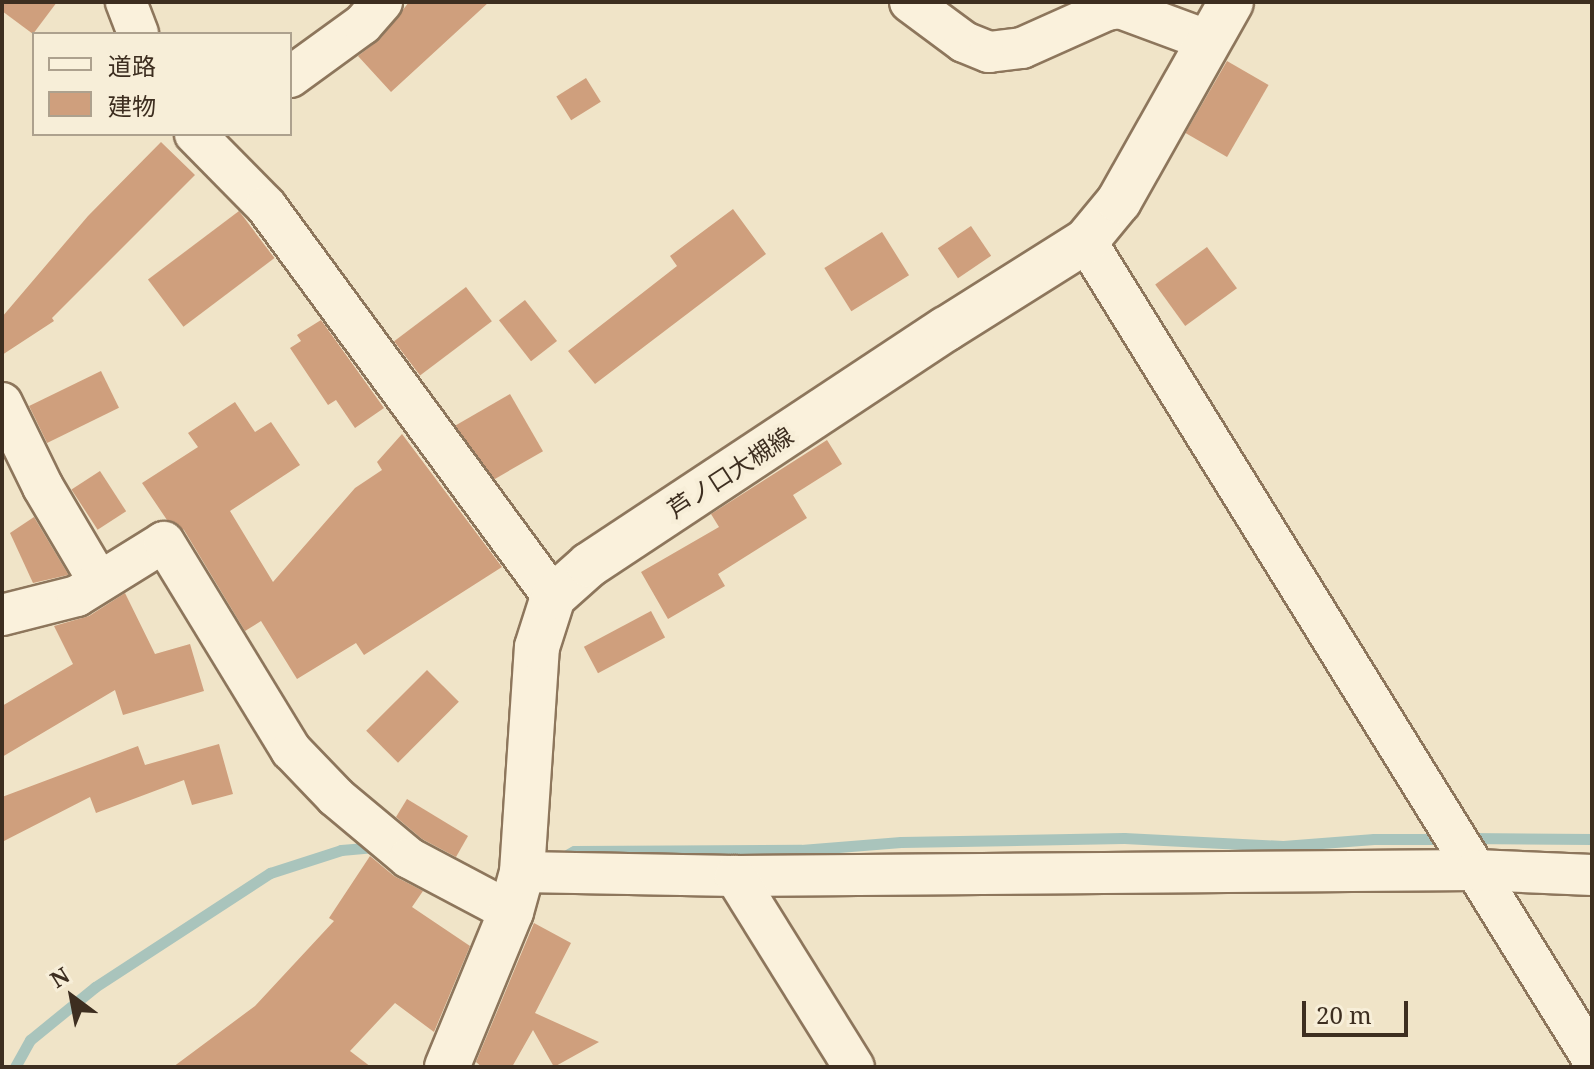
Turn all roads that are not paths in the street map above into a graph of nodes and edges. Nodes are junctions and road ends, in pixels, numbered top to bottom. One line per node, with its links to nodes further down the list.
1 (126, 2): 5 (street)
2 (382, 2): 7 (street)
3 (910, 2): 6 (street)
4 (1231, 2): 6 (main road, 芦ノ口大槻線)
5 (137, 32)
6 (1209, 41): 9 (main road, 芦ノ口大槻線)
7 (292, 76)
8 (202, 136): 12 (street)
9 (1086, 241): 12 (main road, 芦ノ口大槻線); 14 (street)
10 (2, 403): 11 (street)
11 (98, 580): 13 (street); 17 (street)
12 (553, 597): 17 (main road)
13 (2, 615)
14 (1476, 870): 15 (street); 16 (street); 18 (street)
15 (1592, 875)
16 (735, 876): 17 (street); 20 (street)
17 (516, 892): 19 (main road)
18 (1592, 1058)
19 (447, 1067)
20 (854, 1067)

